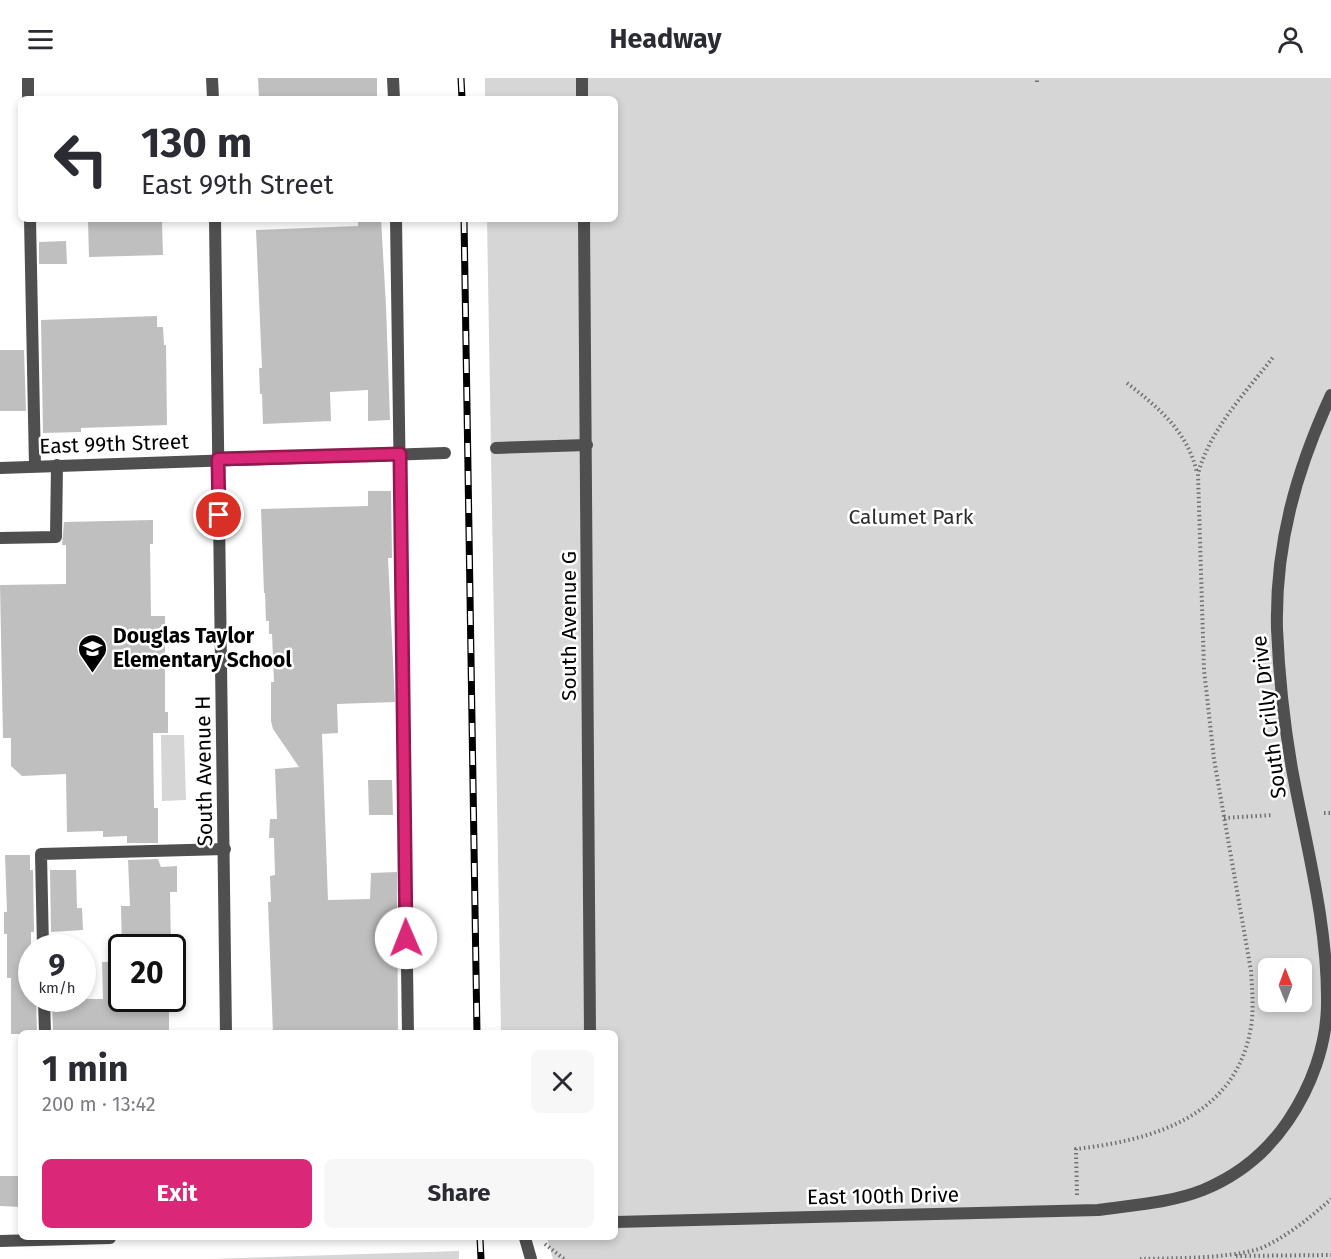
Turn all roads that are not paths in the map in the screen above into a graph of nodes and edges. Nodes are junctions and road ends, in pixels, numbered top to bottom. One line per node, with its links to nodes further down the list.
1 (28, 78): 5 (street)
2 (212, 78): 6 (street)
3 (393, 78): 7 (street)
4 (582, 78): 8 (street)
5 (28, 96)
6 (213, 96)
7 (394, 96)
8 (582, 96)
9 (30, 222): 20 (street)
10 (215, 222): 18 (street, South Avenue H)
11 (396, 222): 17 (street)
12 (584, 222): 14 (street, South Avenue G)
13 (1331, 395): 30 (street, South Crilly Drive)
14 (587, 445): 15 (street); 29 (street, South Avenue G)
15 (496, 448)
16 (445, 453): 17 (street, East 99th Street)
17 (400, 454): 18 (street, East 99th Street); 28 (street)
18 (218, 459): 19 (street, East 99th Street); 23 (street, South Avenue H)
19 (57, 465): 20 (street, East 99th Street); 22 (street)
20 (35, 466): 21 (street, East 99th Street)
21 (0, 468)
22 (0, 538)
23 (225, 849): 24 (street); 27 (street, South Avenue H)
24 (43, 934)
25 (44, 1012): 26 (street)
26 (45, 1030)
27 (226, 1030)
28 (408, 1030)
29 (590, 1030)
30 (1152, 1203): 31 (street, East 100th Drive)
31 (618, 1222)
32 (24, 1240): 34 (street)
33 (526, 1240): 35 (street)
34 (0, 1241)
35 (531, 1259)

